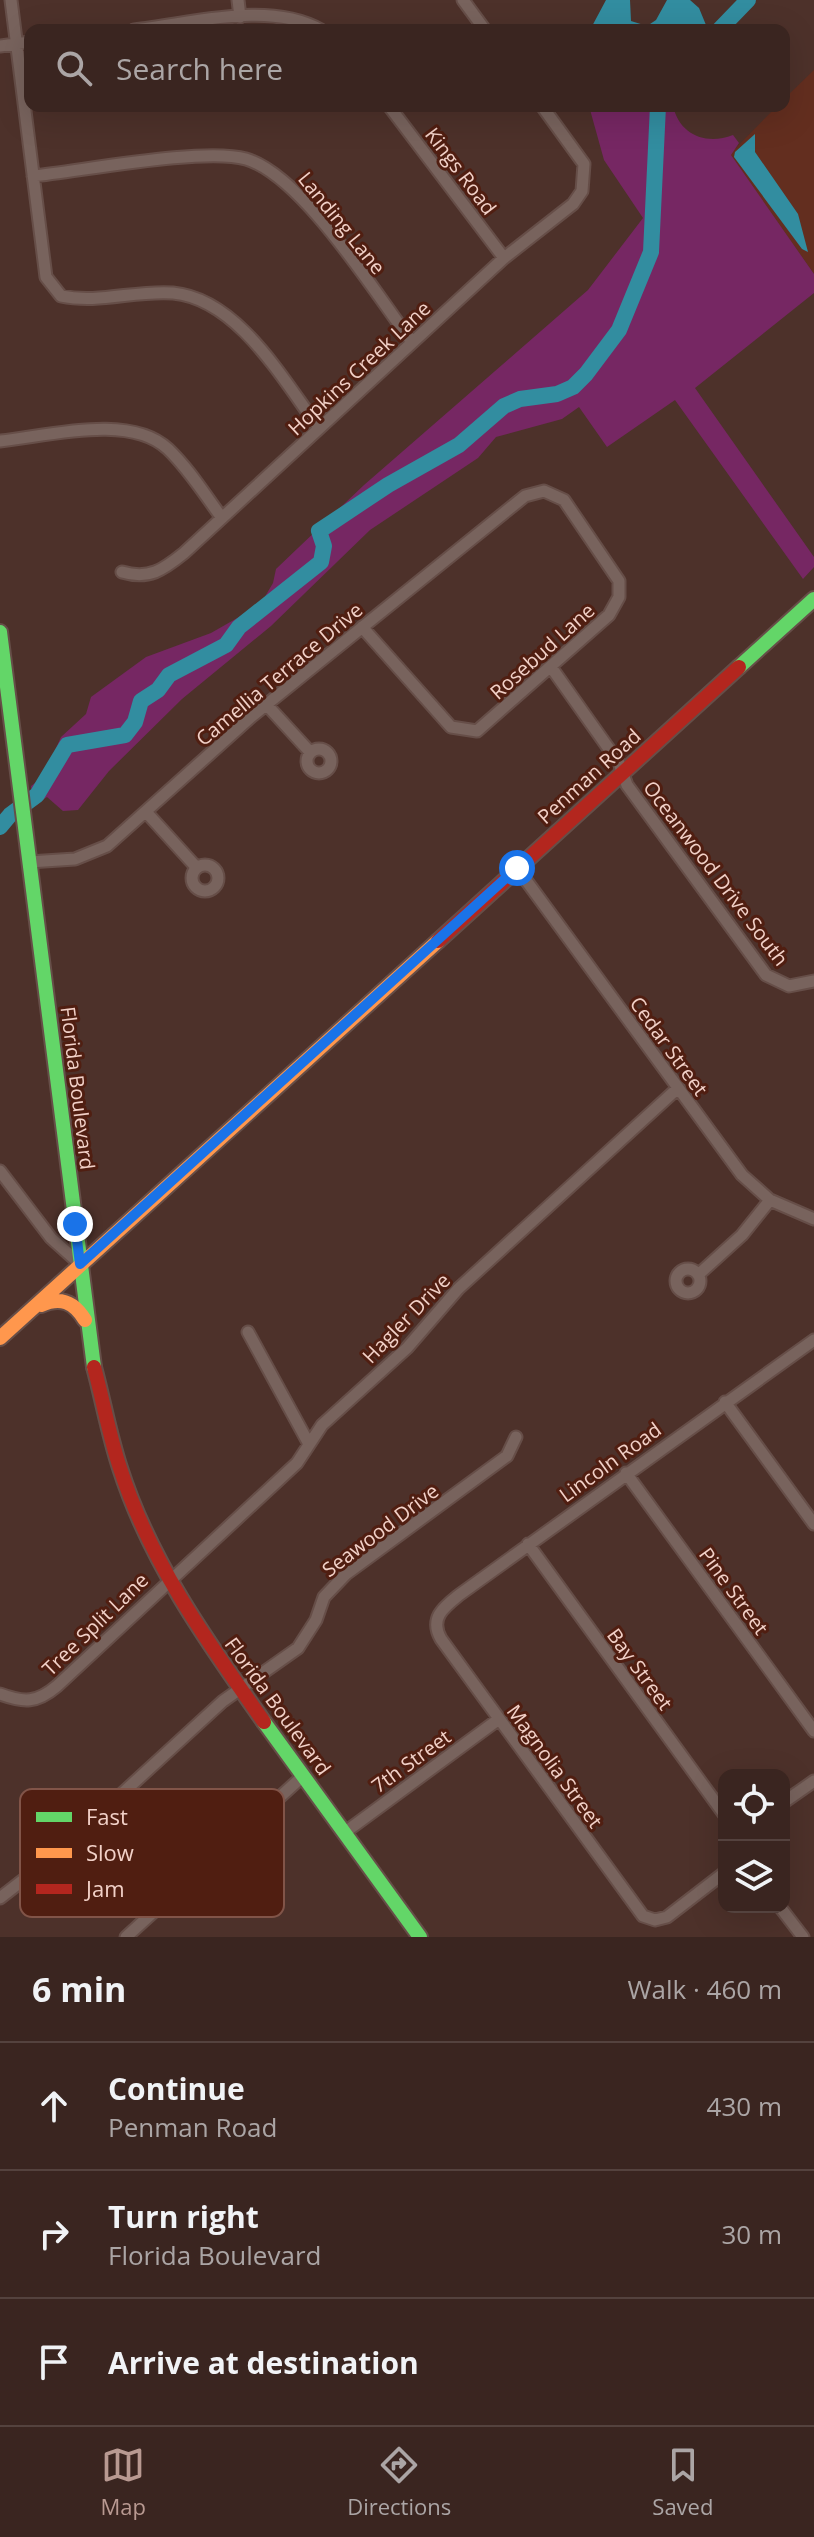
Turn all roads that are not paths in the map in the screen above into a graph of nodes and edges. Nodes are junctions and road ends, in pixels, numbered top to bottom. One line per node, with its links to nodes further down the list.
1 (11, 0): 9 (street)
2 (238, 0): 4 (street)
3 (463, 0): 7 (street)
4 (240, 17): 5 (street); 6 (street)
5 (183, 24)
6 (305, 24)
7 (481, 24)
8 (24, 42): 9 (street)
9 (16, 43): 10 (street); 11 (street)
10 (0, 46)
11 (24, 106)
12 (25, 112): 15 (street)
13 (394, 112): 16 (street, Kings Road)
14 (546, 112): 16 (street, Hopkins Creek Lane)
15 (33, 176): 17 (street, Landing Lane); 18 (street)
16 (504, 258): 17 (street, Hopkins Creek Lane)
17 (412, 342): 18 (street, Hopkins Creek Lane)
18 (319, 428): 20 (street, Hopkins Creek Lane)
19 (0, 441): 20 (street)
20 (222, 518): 21 (street, Hopkins Creek Lane)
21 (122, 572)
22 (620, 590): 24 (street, Camellia Terrace Drive); 26 (street, Rosebud Lane)
23 (814, 599): 29 (street, Penman Road)
24 (362, 627): 26 (street, Rosebud Lane); 27 (street, Camellia Terrace Drive)
25 (0, 632): 31 (street, Florida Boulevard)
26 (551, 667): 29 (street, Oceanwood Drive South)
27 (266, 704): 28 (street); 30 (street, Camellia Terrace Drive)
28 (310, 752)
29 (622, 773): 33 (street, Penman Road); 34 (street, Oceanwood Drive South)
30 (147, 813): 31 (street, Camellia Terrace Drive); 32 (street)
31 (29, 862): 39 (street, Florida Boulevard)
32 (197, 868)
33 (517, 868): 35 (street, Cedar Street); 39 (street, Penman Road)
34 (814, 981)
35 (678, 1088): 37 (street, Cedar Street); 48 (street, Hagler Drive)
36 (1, 1175): 39 (street)
37 (770, 1200): 38 (street, Cedar Street); 40 (street)
38 (814, 1219)
39 (80, 1264): 41 (street, Penman Road); 42 (street, Florida Boulevard)
40 (699, 1274)
41 (30, 1310): 42 (street); 44 (street, Penman Road)
42 (87, 1324): 52 (street, Florida Boulevard)
43 (248, 1332): 48 (street)
44 (0, 1338)
45 (814, 1340): 46 (street, Lincoln Road)
46 (725, 1402): 49 (street, Lincoln Road); 50 (street)
47 (516, 1437): 54 (street, Seawood Drive)
48 (309, 1444): 52 (street, Hagler Drive)
49 (626, 1473): 51 (street, Lincoln Road); 57 (street, Pine Street)
50 (814, 1524)
51 (528, 1544): 53 (street, Lincoln Road); 63 (street, Bay Street)
52 (169, 1579): 54 (street, Florida Boulevard); 55 (street, Tree Split Lane)
53 (436, 1623): 56 (street, Magnolia Street)
54 (240, 1690): 58 (street, Florida Boulevard); 60 (street, Seawood Drive)
55 (0, 1694)
56 (499, 1719): 64 (street, 7th Street); 65 (street, Magnolia Street)
57 (814, 1731)
58 (303, 1776): 61 (street); 64 (street, Florida Boulevard)
59 (814, 1781): 62 (street)
60 (129, 1789)
61 (284, 1793)
62 (790, 1798)
63 (718, 1806)
64 (344, 1833): 72 (street, Florida Boulevard)
65 (718, 1878)
66 (20, 1882): 67 (street, Seawood Drive)
67 (0, 1898)
68 (785, 1913): 73 (street)
69 (148, 1917): 71 (street)
70 (814, 1934): 73 (street)
71 (126, 1937)
72 (420, 1937)
73 (806, 1937)

